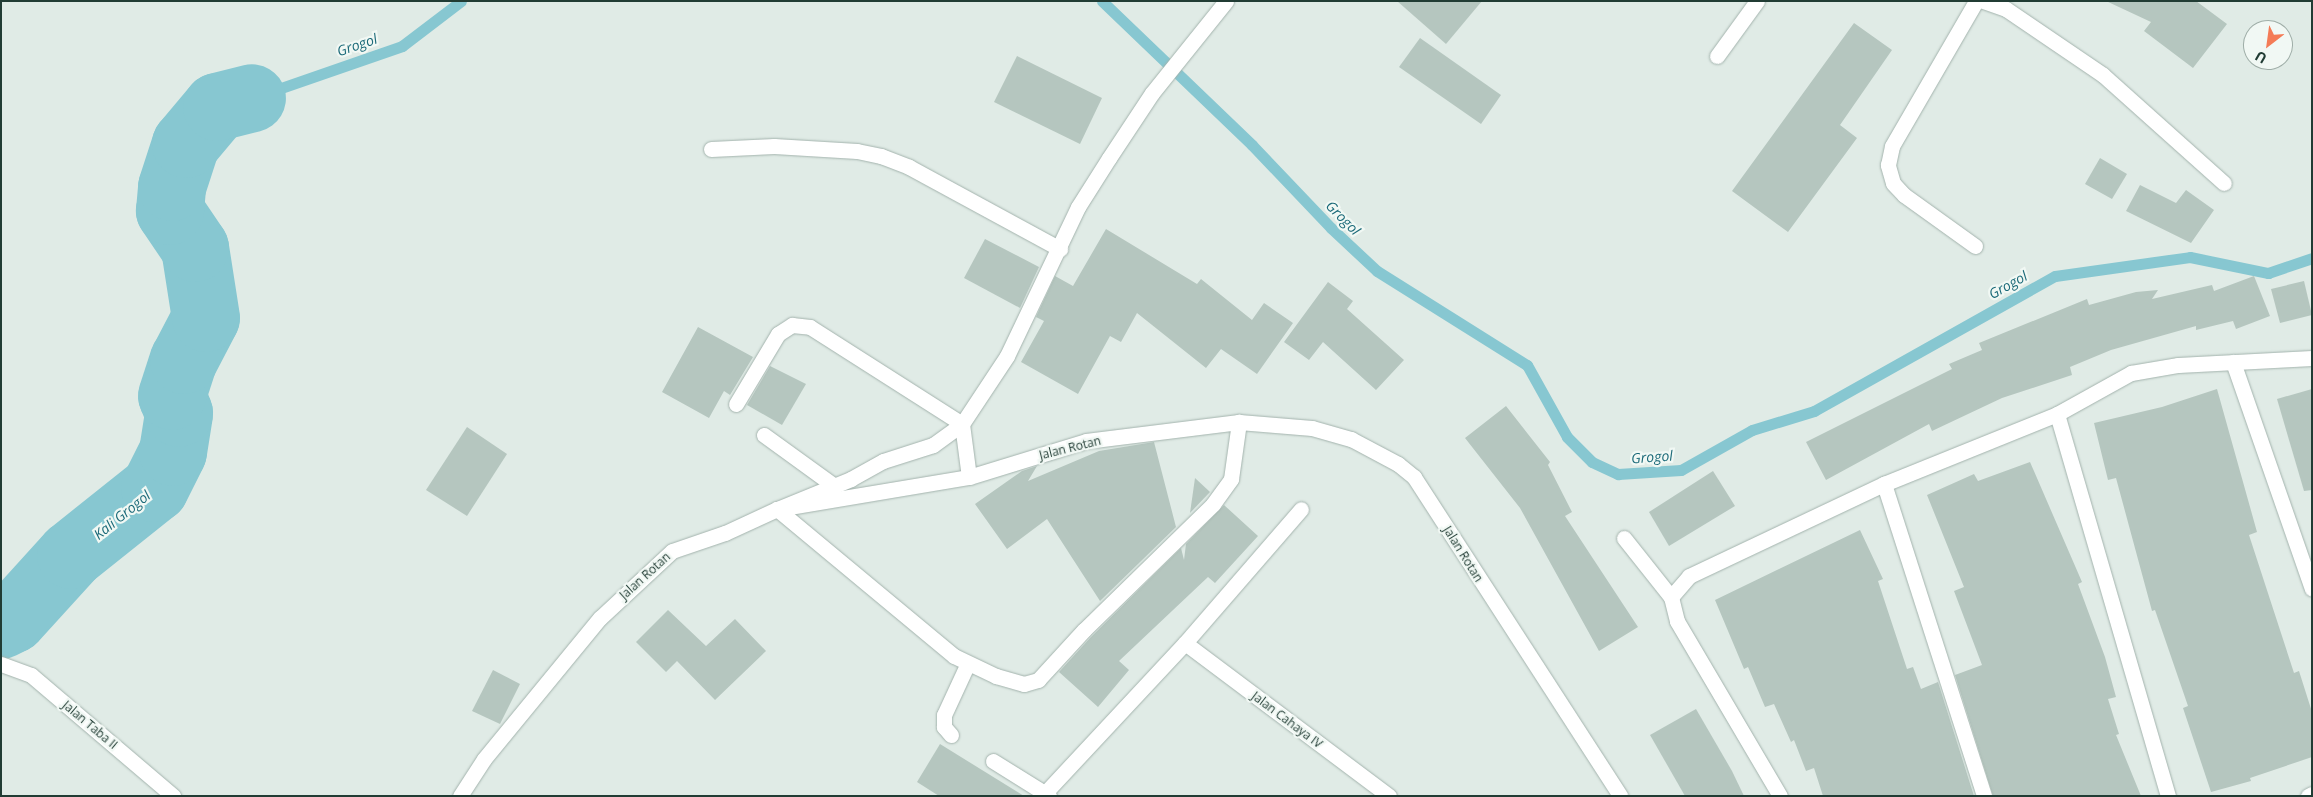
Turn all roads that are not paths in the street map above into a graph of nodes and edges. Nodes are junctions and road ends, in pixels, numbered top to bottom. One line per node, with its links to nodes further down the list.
1 (1226, 1): 9 (street)
2 (1757, 1): 5 (street)
3 (1976, 1): 8 (street)
4 (1984, 1): 7 (street)
5 (1717, 56)
6 (711, 149): 9 (street)
7 (2224, 182)
8 (1975, 246)
9 (1060, 249): 15 (street)
10 (2312, 358): 11 (street)
11 (2233, 362): 13 (street); 23 (street)
12 (736, 404): 15 (street)
13 (2057, 414): 18 (street); 38 (street)
14 (1239, 422): 17 (street, Jalan Rotan); 26 (street); 35 (street, Jalan Rotan)
15 (962, 424): 17 (street); 19 (street)
16 (764, 435): 19 (street)
17 (969, 476): 20 (street, Jalan Rotan)
18 (1884, 484): 24 (street); 37 (street)
19 (833, 485): 20 (street)
20 (778, 509): 26 (street); 33 (street, Jalan Rotan)
21 (1300, 509): 25 (street)
22 (1624, 538): 24 (street)
23 (2312, 588)
24 (1671, 597): 36 (street)
25 (1185, 643): 31 (street); 34 (street, Jalan Cahaya IV)
26 (968, 662): 28 (street)
27 (1, 664): 32 (street, Jalan Taba II)
28 (951, 735)
29 (993, 761): 31 (street)
30 (2312, 794): 39 (street)
31 (1047, 795)
32 (173, 796)
33 (460, 796)
34 (1389, 796)
35 (1620, 796)
36 (1780, 796)
37 (1984, 796)
38 (2168, 796)
39 (2308, 796)

